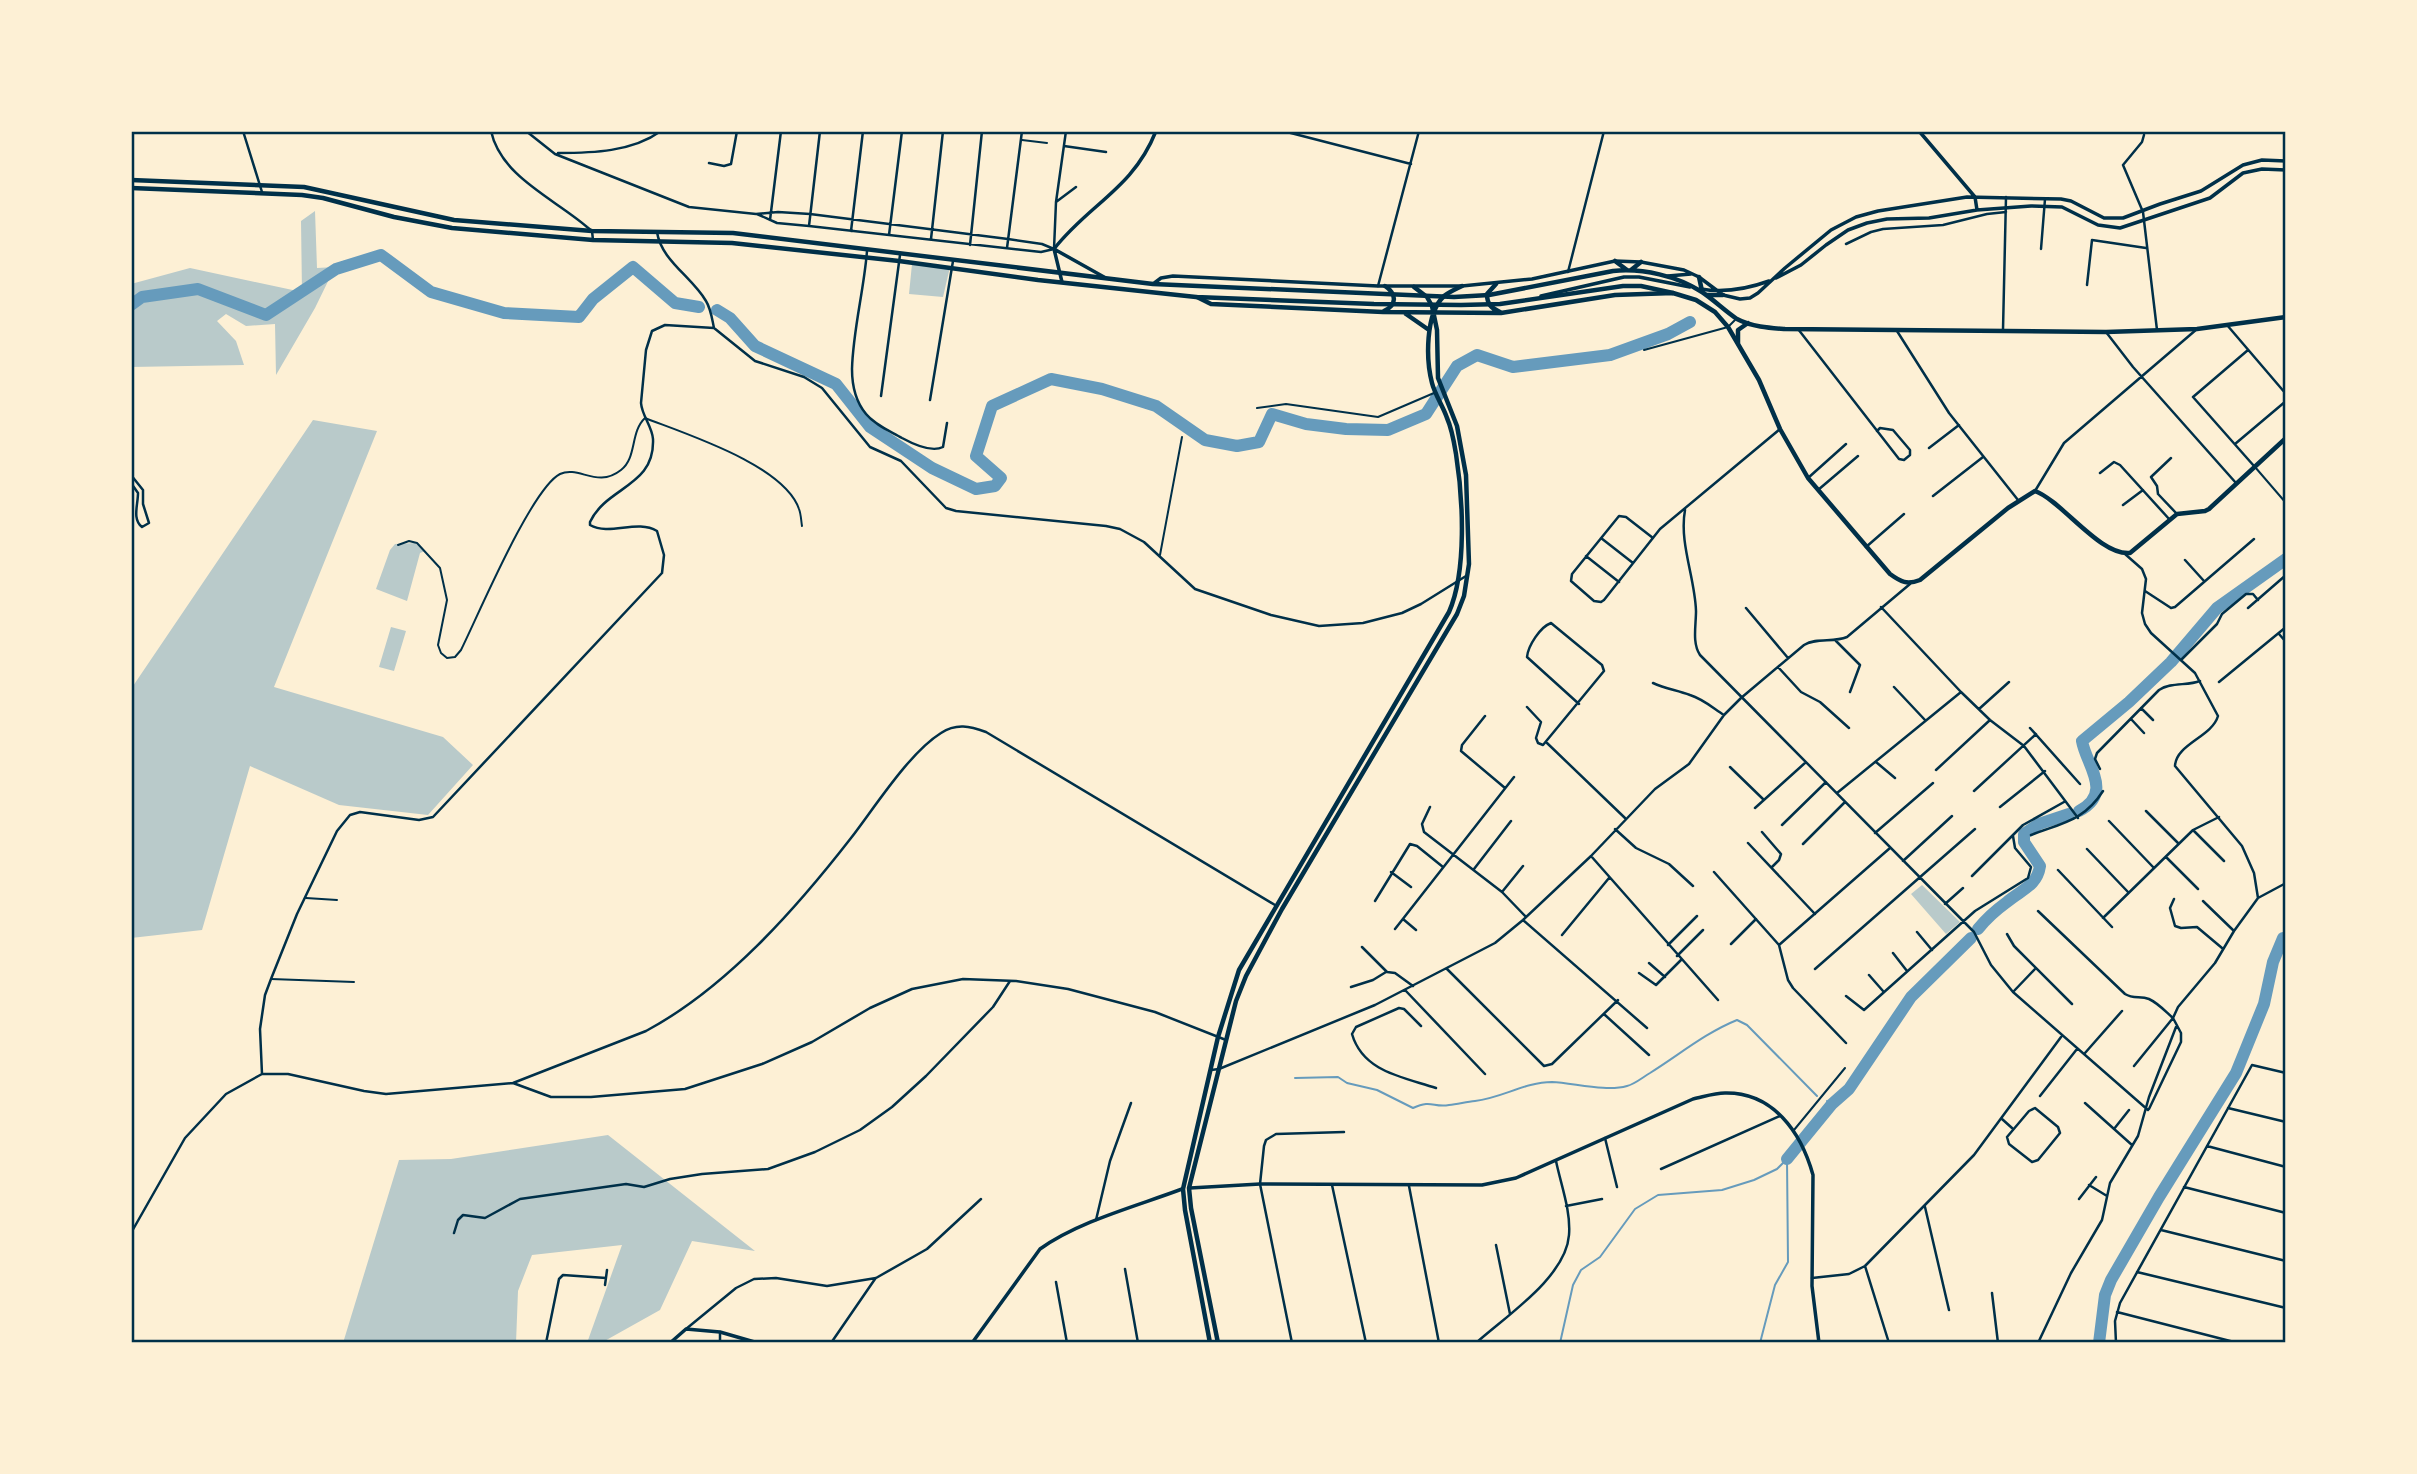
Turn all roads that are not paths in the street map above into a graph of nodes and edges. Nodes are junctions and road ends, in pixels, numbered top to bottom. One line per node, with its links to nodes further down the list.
1 (243, 131): 31 (street)
2 (491, 131): 52 (street)
3 (526, 131): 25 (street)
4 (661, 131): 25 (street)
5 (737, 131): 27 (street)
6 (781, 131): 42 (street)
7 (821, 131): 45 (street)
8 (863, 131): 46 (street)
9 (902, 131): 49 (street)
10 (943, 131): 51 (street)
11 (982, 131): 55 (street)
12 (1022, 131): 21 (street)
13 (1066, 131): 23 (street)
14 (1156, 131): 65 (street)
15 (1283, 131): 28 (street)
16 (1419, 131): 28 (street)
17 (1604, 131): 77 (street)
18 (1919, 131): 35 (street)
19 (2149, 131): 20 (street)
20 (2143, 133): 43 (street)
21 (1021, 140): 22 (street); 57 (street)
22 (1047, 144)
23 (1064, 146): 24 (street); 38 (street)
24 (1106, 152)
25 (555, 153): 44 (street)
26 (2286, 162): 43 (street)
27 (709, 163)
28 (1410, 164): 86 (street)
29 (2286, 170): 48 (street)
30 (131, 180): 31 (main road)
31 (260, 185): 34 (street); 52 (main road)
32 (1076, 187): 38 (street)
33 (131, 188): 34 (main road)
34 (263, 194): 58 (main road)
35 (1975, 197): 36 (street); 41 (street); 92 (street)
36 (2006, 197): 37 (street); 40 (street)
37 (2045, 199): 39 (street); 43 (street)
38 (1056, 202): 65 (street)
39 (2044, 206): 40 (street); 48 (street); 67 (street)
40 (2006, 209): 41 (street); 61 (street); 111 (street)
41 (1977, 210): 93 (street)
42 (771, 212): 44 (street); 45 (street); 47 (street)
43 (2143, 212): 48 (street)
44 (756, 214): 47 (street)
45 (810, 214): 46 (street); 50 (street)
46 (852, 219): 49 (street); 53 (street)
47 (769, 220): 50 (street)
48 (2144, 221): 66 (street)
49 (890, 223): 51 (street); 56 (street)
50 (808, 226): 53 (street)
51 (932, 229): 55 (street); 59 (street)
52 (592, 231): 54 (main road); 58 (street)
53 (850, 231): 56 (street)
54 (657, 232): 60 (street); 63 (main road)
55 (971, 233): 57 (street); 62 (street)
56 (889, 235): 59 (street)
57 (1009, 239): 64 (street); 65 (street)
58 (593, 240): 60 (main road)
59 (931, 240): 62 (street)
60 (658, 242): 69 (main road); 104 (street)
61 (1846, 244)
62 (970, 245): 64 (street)
63 (867, 247): 68 (main road); 69 (street)
64 (1007, 248): 65 (street)
65 (1054, 248): 75 (street); 80 (street)
66 (2146, 248): 85 (street); 108 (street)
67 (2041, 249)
68 (901, 252): 70 (main road); 71 (street)
69 (867, 257): 71 (main road); 125 (street)
70 (954, 258): 74 (street); 75 (main road)
71 (899, 261): 74 (main road); 120 (street)
72 (1615, 261): 73 (street); 76 (main road); 77 (street)
73 (1642, 262): 76 (main road); 78 (street)
74 (952, 268): 82 (main road); 121 (street)
75 (1059, 271): 80 (main road); 82 (street)
76 (1630, 271): 79 (main road); 83 (main road)
77 (1568, 272): 84 (street)
78 (1693, 273): 79 (street); 81 (street)
79 (1668, 276): 91 (main road)
80 (1104, 277): 83 (main road)
81 (1699, 277): 91 (main road); 92 (street)
82 (1062, 282): 94 (main road)
83 (1153, 284): 86 (street)
84 (1496, 284): 88 (street); 98 (main road)
85 (2087, 285)
86 (1378, 286): 87 (street)
87 (1385, 286): 89 (street); 95 (main road)
88 (1462, 286): 89 (street); 97 (main road)
89 (1414, 287): 97 (main road)
90 (1673, 293): 93 (main road); 98 (main road); 103 (main road)
91 (1703, 293): 92 (main road); 100 (main road)
92 (1723, 295)
93 (1541, 296): 94 (main road)
94 (1196, 297): 95 (main road)
95 (1383, 312): 96 (main road)
96 (1402, 312): 97 (main road); 107 (main road)
97 (1434, 312): 98 (main road); 107 (main road); 165 (main road)
98 (1501, 313)
99 (2286, 317): 102 (main road)
100 (1737, 318): 101 (main road); 103 (street)
101 (1749, 323): 105 (main road); 114 (main road)
102 (2227, 325): 109 (main road); 116 (street)
103 (1728, 327): 114 (main road); 115 (street)
104 (714, 328): 124 (street); 161 (street)
105 (1798, 329): 106 (main road); 113 (street)
106 (1807, 329): 110 (main road); 113 (street)
107 (1429, 330): 118 (main road)
108 (2157, 330): 109 (main road); 112 (main road)
109 (2197, 330): 117 (street)
110 (1896, 331): 111 (main road); 126 (street)
111 (2003, 331): 112 (main road)
112 (2106, 332): 117 (street)
113 (1808, 342): 128 (street)
114 (1738, 343): 127 (main road)
115 (1644, 350)
116 (2248, 350): 119 (street); 132 (street)
117 (2143, 376): 142 (street); 145 (street)
118 (1435, 393): 123 (street); 167 (main road)
119 (2286, 394)
120 (881, 396)
121 (930, 400)
122 (2286, 401): 132 (street)
123 (1257, 408)
124 (645, 418): 154 (street); 158 (street); 271 (street)
125 (947, 423)
126 (1959, 425): 133 (street); 135 (street)
127 (1780, 429): 140 (main road); 150 (street)
128 (1877, 431): 128 (street)
129 (1182, 437): 161 (street)
130 (2286, 438): 137 (main road)
131 (1846, 444): 140 (street)
132 (2235, 444): 137 (street)
133 (1929, 448)
134 (1858, 456): 143 (street)
135 (1984, 456): 146 (street); 147 (street)
136 (2171, 458): 152 (street)
137 (2254, 466): 142 (main road); 148 (street)
138 (2100, 473): 144 (street)
139 (131, 475): 141 (street)
140 (1808, 478): 143 (main road)
141 (131, 483)
142 (2236, 483): 152 (main road)
143 (1818, 490): 159 (main road)
144 (2143, 490): 149 (street); 153 (street)
145 (2035, 491): 147 (main road); 160 (main road)
146 (1933, 496)
147 (2018, 500): 170 (main road)
148 (2286, 503)
149 (2123, 505)
150 (1685, 510): 156 (street); 190 (street)
151 (1904, 514): 159 (street)
152 (2177, 514): 153 (main road)
153 (2170, 520): 160 (main road)
154 (802, 526)
155 (1601, 538): 156 (street); 162 (street); 164 (street)
156 (1653, 538): 164 (street)
157 (2254, 539): 169 (street)
158 (398, 545)
159 (1866, 547): 170 (main road)
160 (2125, 554): 171 (street)
161 (1160, 556): 167 (street)
162 (1586, 556): 168 (street); 168 (street)
163 (2185, 560): 169 (street)
164 (1633, 563): 168 (street)
165 (1468, 574): 167 (street); 279 (main road)
166 (2286, 575): 172 (street)
167 (1460, 579): 278 (main road)
168 (1619, 582)
169 (2205, 582): 171 (street)
170 (1910, 584): 173 (street)
171 (2145, 592): 181 (street)
172 (2258, 600): 175 (street); 181 (street)
173 (1881, 607): 178 (street); 189 (street)
174 (1746, 608): 180 (street)
175 (2248, 608)
176 (2286, 626): 177 (street)
177 (2278, 633): 179 (street); 186 (street)
178 (1835, 640): 180 (street); 188 (street)
179 (2286, 642)
180 (1788, 658): 182 (street)
181 (2182, 659): 183 (street)
182 (1778, 667): 190 (street); 201 (street)
183 (2200, 681): 193 (street); 230 (street)
184 (1653, 682): 195 (street)
185 (2009, 682): 194 (street)
186 (2219, 682)
187 (1894, 687): 200 (street)
188 (1850, 692)
189 (1961, 692): 194 (street); 200 (street)
190 (1741, 698): 195 (street); 207 (street)
191 (1578, 704): 191 (street); 205 (street)
192 (1527, 707): 205 (street)
193 (2141, 708): 197 (street); 199 (street)
194 (1979, 709): 198 (street)
195 (1724, 715): 231 (street)
196 (1485, 716): 218 (street)
197 (2131, 719): 203 (street); 210 (street)
198 (1990, 720): 206 (street); 211 (street)
199 (2153, 720)
200 (1926, 721): 208 (street)
201 (1849, 728)
202 (2030, 728): 204 (street)
203 (2144, 733)
204 (2036, 734): 206 (street); 217 (street)
205 (1546, 742): 231 (street)
206 (2024, 746): 212 (street); 219 (street)
207 (1806, 762): 215 (street); 222 (street)
208 (1876, 762): 214 (street); 221 (street)
209 (1730, 767): 222 (street)
210 (2100, 769)
211 (1936, 770)
212 (2045, 771): 224 (street); 226 (street)
213 (1514, 777): 218 (street)
214 (1895, 778)
215 (1826, 782): 221 (street); 235 (street)
216 (1933, 783): 240 (street)
217 (2080, 784)
218 (1505, 788): 248 (street)
219 (1974, 791)
220 (2103, 791): 232 (street)
221 (1837, 793): 223 (street)
222 (1764, 800): 227 (street)
223 (1845, 801): 240 (street); 244 (street)
224 (2065, 801): 232 (street); 242 (street)
225 (1430, 807): 248 (street)
226 (2000, 807)
227 (1755, 808)
228 (2146, 811): 245 (street)
229 (1952, 816): 252 (street)
230 (2219, 817): 238 (street); 272 (street)
231 (1625, 818): 236 (street)
232 (2078, 818): 241 (street)
233 (1511, 821): 257 (street)
234 (2109, 821): 256 (street)
235 (1782, 825)
236 (1615, 829): 249 (street); 265 (street)
237 (1975, 829): 263 (street)
238 (2193, 831): 245 (street); 251 (street)
239 (1762, 832): 255 (street)
240 (1875, 833): 246 (street)
241 (2031, 835)
242 (2013, 836): 261 (street); 287 (street)
243 (1748, 843): 255 (street)
244 (1803, 844)
245 (2179, 844): 250 (street)
246 (1890, 848): 252 (street); 281 (street)
247 (2087, 849): 270 (street)
248 (1454, 856): 254 (street); 257 (street)
249 (1591, 856): 262 (street); 285 (street)
250 (2166, 857): 256 (street); 268 (street)
251 (2224, 861)
252 (1903, 862): 263 (street)
253 (1522, 866): 269 (street)
254 (1444, 867): 259 (street); 284 (street)
255 (1772, 867): 281 (street)
256 (2154, 868): 270 (street)
257 (1474, 869): 269 (street)
258 (2058, 870): 283 (street)
259 (1391, 872): 266 (street); 275 (street)
260 (1714, 872): 286 (street)
261 (1972, 876)
262 (1610, 877): 294 (street); 297 (street)
263 (1920, 878): 277 (street); 308 (street)
264 (2286, 883): 272 (street)
265 (1693, 886)
266 (1411, 887)
267 (1963, 888): 277 (street)
268 (2197, 889)
269 (1502, 892): 285 (street)
270 (2129, 893): 283 (street)
271 (305, 898): 273 (street); 314 (street)
272 (2258, 898): 292 (street)
273 (337, 900)
274 (2174, 900): 300 (street)
275 (1375, 901)
276 (2203, 901): 292 (street)
277 (1945, 904): 287 (street)
278 (1276, 905): 279 (street); 334 (main road); 348 (street)
279 (1282, 909): 336 (main road)
280 (2038, 911): 330 (street)
281 (1815, 914): 298 (street)
282 (1697, 916): 297 (street)
283 (2103, 918): 288 (street)
284 (1403, 919): 289 (street); 290 (street)
285 (1525, 919): 307 (street); 323 (street)
286 (1756, 919): 296 (street); 298 (street)
287 (1963, 922): 301 (street); 321 (street)
288 (2112, 928)
289 (1395, 929)
290 (1416, 930)
291 (1703, 930): 303 (street)
292 (2234, 931): 300 (street)
293 (1917, 932): 301 (street)
294 (1562, 934)
295 (2007, 934): 306 (street)
296 (1731, 944)
297 (1668, 945): 303 (street)
298 (1779, 946): 337 (street)
299 (1362, 947): 310 (street)
300 (2222, 948): 330 (street)
301 (1932, 950): 309 (street)
302 (1893, 953): 309 (street)
303 (1677, 956): 304 (street)
304 (1681, 960): 313 (street); 324 (street)
305 (1649, 963): 313 (street)
306 (2035, 968): 321 (street); 325 (street)
307 (1447, 969): 318 (street); 328 (street)
308 (1815, 969)
309 (1907, 971): 320 (street)
310 (1387, 972): 317 (street); 318 (street)
311 (1639, 973): 313 (street)
312 (1868, 975): 320 (street)
313 (1665, 977)
314 (271, 979): 316 (street); 346 (street)
315 (1010, 981): 334 (street); 348 (street); 387 (street)
316 (354, 982)
317 (1351, 986)
318 (1413, 986): 319 (street)
319 (1405, 990): 326 (street); 347 (street)
320 (1884, 991): 322 (street)
321 (2013, 992): 335 (street)
322 (1846, 996)
323 (1618, 1000): 328 (street); 333 (street)
324 (1718, 1000)
325 (2072, 1004)
326 (1375, 1005): 329 (street); 343 (street)
327 (2122, 1012): 340 (street)
328 (1605, 1015): 339 (street)
329 (1380, 1016): 331 (street); 349 (street)
330 (2173, 1018): 332 (street); 341 (street)
331 (1421, 1026)
332 (2176, 1027): 355 (street); 355 (street)
333 (1647, 1028)
334 (1218, 1037): 336 (street); 344 (main road)
335 (2062, 1037): 338 (street); 357 (street)
336 (1226, 1040): 343 (main road)
337 (1846, 1043)
338 (2077, 1049): 340 (street); 350 (street)
339 (1649, 1055)
340 (2083, 1055): 355 (street)
341 (2134, 1066)
342 (1845, 1068): 361 (street)
343 (1219, 1069): 344 (street); 376 (main road)
344 (1212, 1070): 376 (main road)
345 (2286, 1073): 353 (street)
346 (262, 1074): 348 (street); 386 (street)
347 (1485, 1074)
348 (513, 1083)
349 (1436, 1088)
350 (2040, 1096)
351 (1131, 1102): 384 (street)
352 (2085, 1103): 360 (street)
353 (2228, 1108): 358 (street); 365 (street)
354 (2129, 1110): 360 (street)
355 (2146, 1110): 364 (street)
356 (1782, 1115): 361 (street); 363 (street); 368 (street)
357 (2001, 1119): 359 (street); 382 (street)
358 (2286, 1122)
359 (2013, 1129): 359 (street)
360 (2114, 1129): 364 (street)
361 (1794, 1131): 396 (street)
362 (1344, 1132): 370 (street)
363 (1605, 1139): 366 (street); 374 (street)
364 (2132, 1146): 377 (street)
365 (2207, 1146): 367 (street); 375 (street)
366 (1556, 1161): 373 (street); 381 (street)
367 (2286, 1167)
368 (1661, 1169)
369 (2096, 1177): 372 (street)
370 (1260, 1184): 371 (street); 376 (street); 416 (street)
371 (1332, 1185): 373 (street); 417 (street)
372 (2090, 1185): 377 (street); 380 (street)
373 (1409, 1186): 418 (street)
374 (1617, 1187)
375 (2184, 1187): 383 (street); 385 (street)
376 (1186, 1188): 384 (street); 414 (main road); 415 (main road)
377 (2107, 1196): 423 (street)
378 (981, 1199): 395 (street)
379 (1602, 1199): 381 (street)
380 (2079, 1199)
381 (1566, 1206): 403 (street)
382 (1924, 1208): 390 (street); 401 (street)
383 (2286, 1213)
384 (1095, 1221): 411 (street)
385 (2161, 1230): 389 (street); 393 (street)
386 (131, 1233)
387 (454, 1233)
388 (1496, 1245): 403 (street)
389 (2286, 1261)
390 (1865, 1266): 396 (street); 421 (street)
391 (1125, 1269): 413 (street)
392 (607, 1270): 394 (street)
393 (2137, 1272): 400 (street); 402 (street)
394 (606, 1278): 398 (street); 406 (street)
395 (876, 1278): 404 (street); 410 (street)
396 (1812, 1278): 420 (street)
397 (1056, 1282): 412 (street)
398 (605, 1285)
399 (1992, 1293): 422 (street)
400 (2286, 1308)
401 (1948, 1310)
402 (2117, 1312): 424 (street); 425 (street)
403 (1510, 1314): 419 (street)
404 (686, 1329): 405 (street); 407 (street)
405 (720, 1332): 408 (street); 409 (street)
406 (546, 1343)
407 (670, 1343)
408 (720, 1343)
409 (758, 1343)
410 (831, 1343)
411 (972, 1343)
412 (1067, 1343)
413 (1139, 1343)
414 (1210, 1343)
415 (1218, 1343)
416 (1292, 1343)
417 (1366, 1343)
418 (1439, 1343)
419 (1476, 1343)
420 (1819, 1343)
421 (1889, 1343)
422 (1998, 1343)
423 (2038, 1343)
424 (2116, 1343)
425 (2238, 1343)

